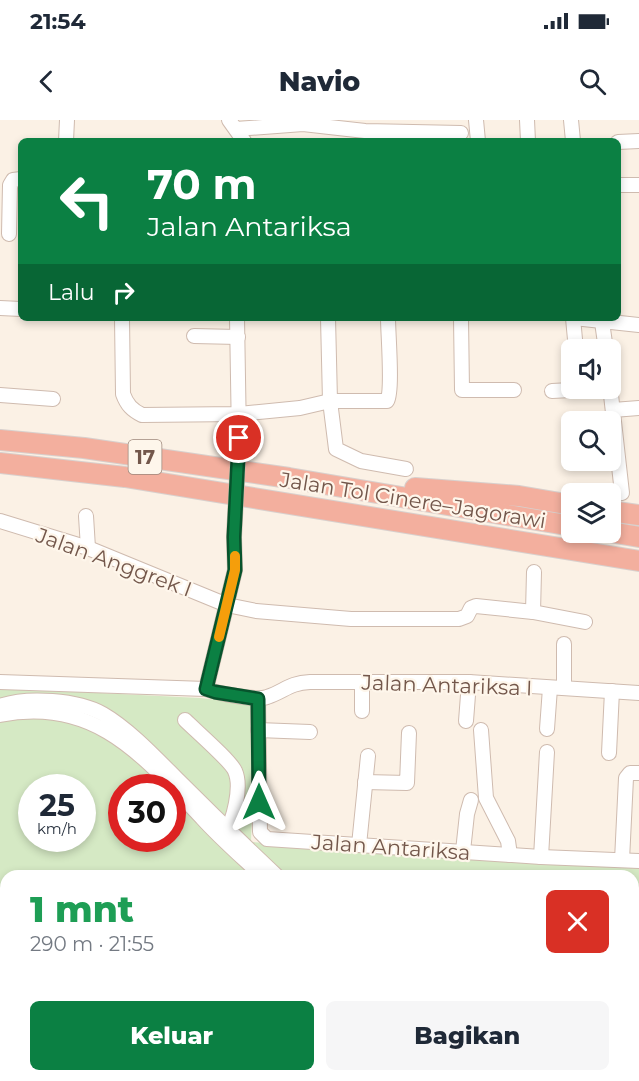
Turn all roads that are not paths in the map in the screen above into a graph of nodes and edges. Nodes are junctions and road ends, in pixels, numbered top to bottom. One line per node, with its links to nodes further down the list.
1 (67, 120): 8 (street)
2 (476, 120): 9 (street)
3 (527, 120): 10 (street)
4 (572, 120): 11 (street)
5 (236, 130): 7 (street)
6 (461, 133): 7 (street)
7 (435, 137)
8 (66, 138)
9 (478, 138)
10 (528, 138)
11 (573, 138)
12 (639, 141): 13 (street)
13 (621, 142)
14 (18, 179): 17 (street)
15 (621, 185): 16 (street)
16 (639, 185)
17 (10, 234)
18 (0, 308): 19 (street)
19 (18, 309)
20 (122, 321): 42 (street)
21 (237, 321): 30 (street)
22 (328, 321): 39 (street)
23 (388, 321): 39 (street)
24 (461, 321): 33 (street)
25 (573, 321): 31 (street)
26 (593, 321): 32 (street)
27 (602, 321): 28 (street)
28 (639, 325)
29 (194, 336): 30 (street)
30 (238, 337): 42 (street)
31 (575, 339)
32 (601, 339)
33 (514, 390)
34 (552, 391): 35 (street)
35 (561, 391)
36 (0, 395): 37 (street)
37 (53, 399)
38 (612, 399): 41 (street)
39 (330, 401): 42 (street); 45 (street)
40 (639, 408): 41 (street)
41 (613, 410): 47 (street)
42 (239, 414): 61 (street, bridge)
43 (0, 440): 46 (highway, Jalan Tol Cinere–Jagorawi / 17)
44 (0, 463): 56 (highway, Jalan Tol Cinere–Jagorawi / 17)
45 (405, 469)
46 (289, 478): 48 (highway); 53 (highway, Jalan Tol Cinere–Jagorawi / 17)
47 (616, 483)
48 (561, 499)
49 (621, 513): 50 (highway)
50 (639, 515)
51 (86, 516): 57 (street)
52 (0, 521): 57 (street, Jalan Anggrek I)
53 (561, 524)
54 (621, 534): 55 (highway)
55 (639, 537)
56 (508, 540): 58 (highway, Jalan Tol Cinere–Jagorawi / 17); 60 (highway)
57 (88, 548): 61 (street, Jalan Anggrek I)
58 (639, 561)
59 (534, 572): 62 (street)
60 (639, 572)
61 (227, 604): 62 (street, Jalan Anggrek I); 69 (street)
62 (533, 612): 63 (street, Jalan Anggrek I)
63 (585, 622)
64 (564, 644): 68 (street)
65 (0, 682): 69 (street)
66 (362, 682): 67 (street, Jalan Antariksa I); 72 (street, Jalan Antariksa I); 74 (street)
67 (469, 682): 68 (street, Jalan Antariksa I); 75 (street)
68 (557, 688): 70 (street, Jalan Antariksa I); 78 (street)
69 (206, 689): 72 (street)
70 (612, 691): 71 (street, Jalan Antariksa I); 84 (street)
71 (639, 693)
72 (258, 699): 79 (street, Jalan Antariksa)
73 (0, 706): 91 (street)
74 (362, 711)
75 (466, 715)
76 (0, 716): 91 (street)
77 (185, 720): 90 (street)
78 (547, 729)
79 (258, 730): 81 (street); 89 (street, Jalan Antariksa)
80 (481, 730): 94 (street)
81 (310, 732)
82 (408, 733): 87 (street)
83 (547, 752): 95 (street)
84 (609, 753)
85 (368, 756): 87 (street)
86 (639, 773): 96 (street)
87 (364, 782): 92 (street)
88 (471, 800): 93 (street)
89 (259, 802): 90 (street); 92 (street, Jalan Antariksa)
90 (236, 806): 91 (street)
91 (224, 834): 98 (street); 99 (street)
92 (359, 845): 93 (street, Jalan Antariksa)
93 (463, 851): 94 (street, Jalan Antariksa)
94 (510, 855): 95 (street, Jalan Antariksa)
95 (541, 857): 96 (street, Jalan Antariksa)
96 (622, 860): 97 (street, Jalan Antariksa)
97 (639, 861)
98 (257, 870)
99 (269, 870)

